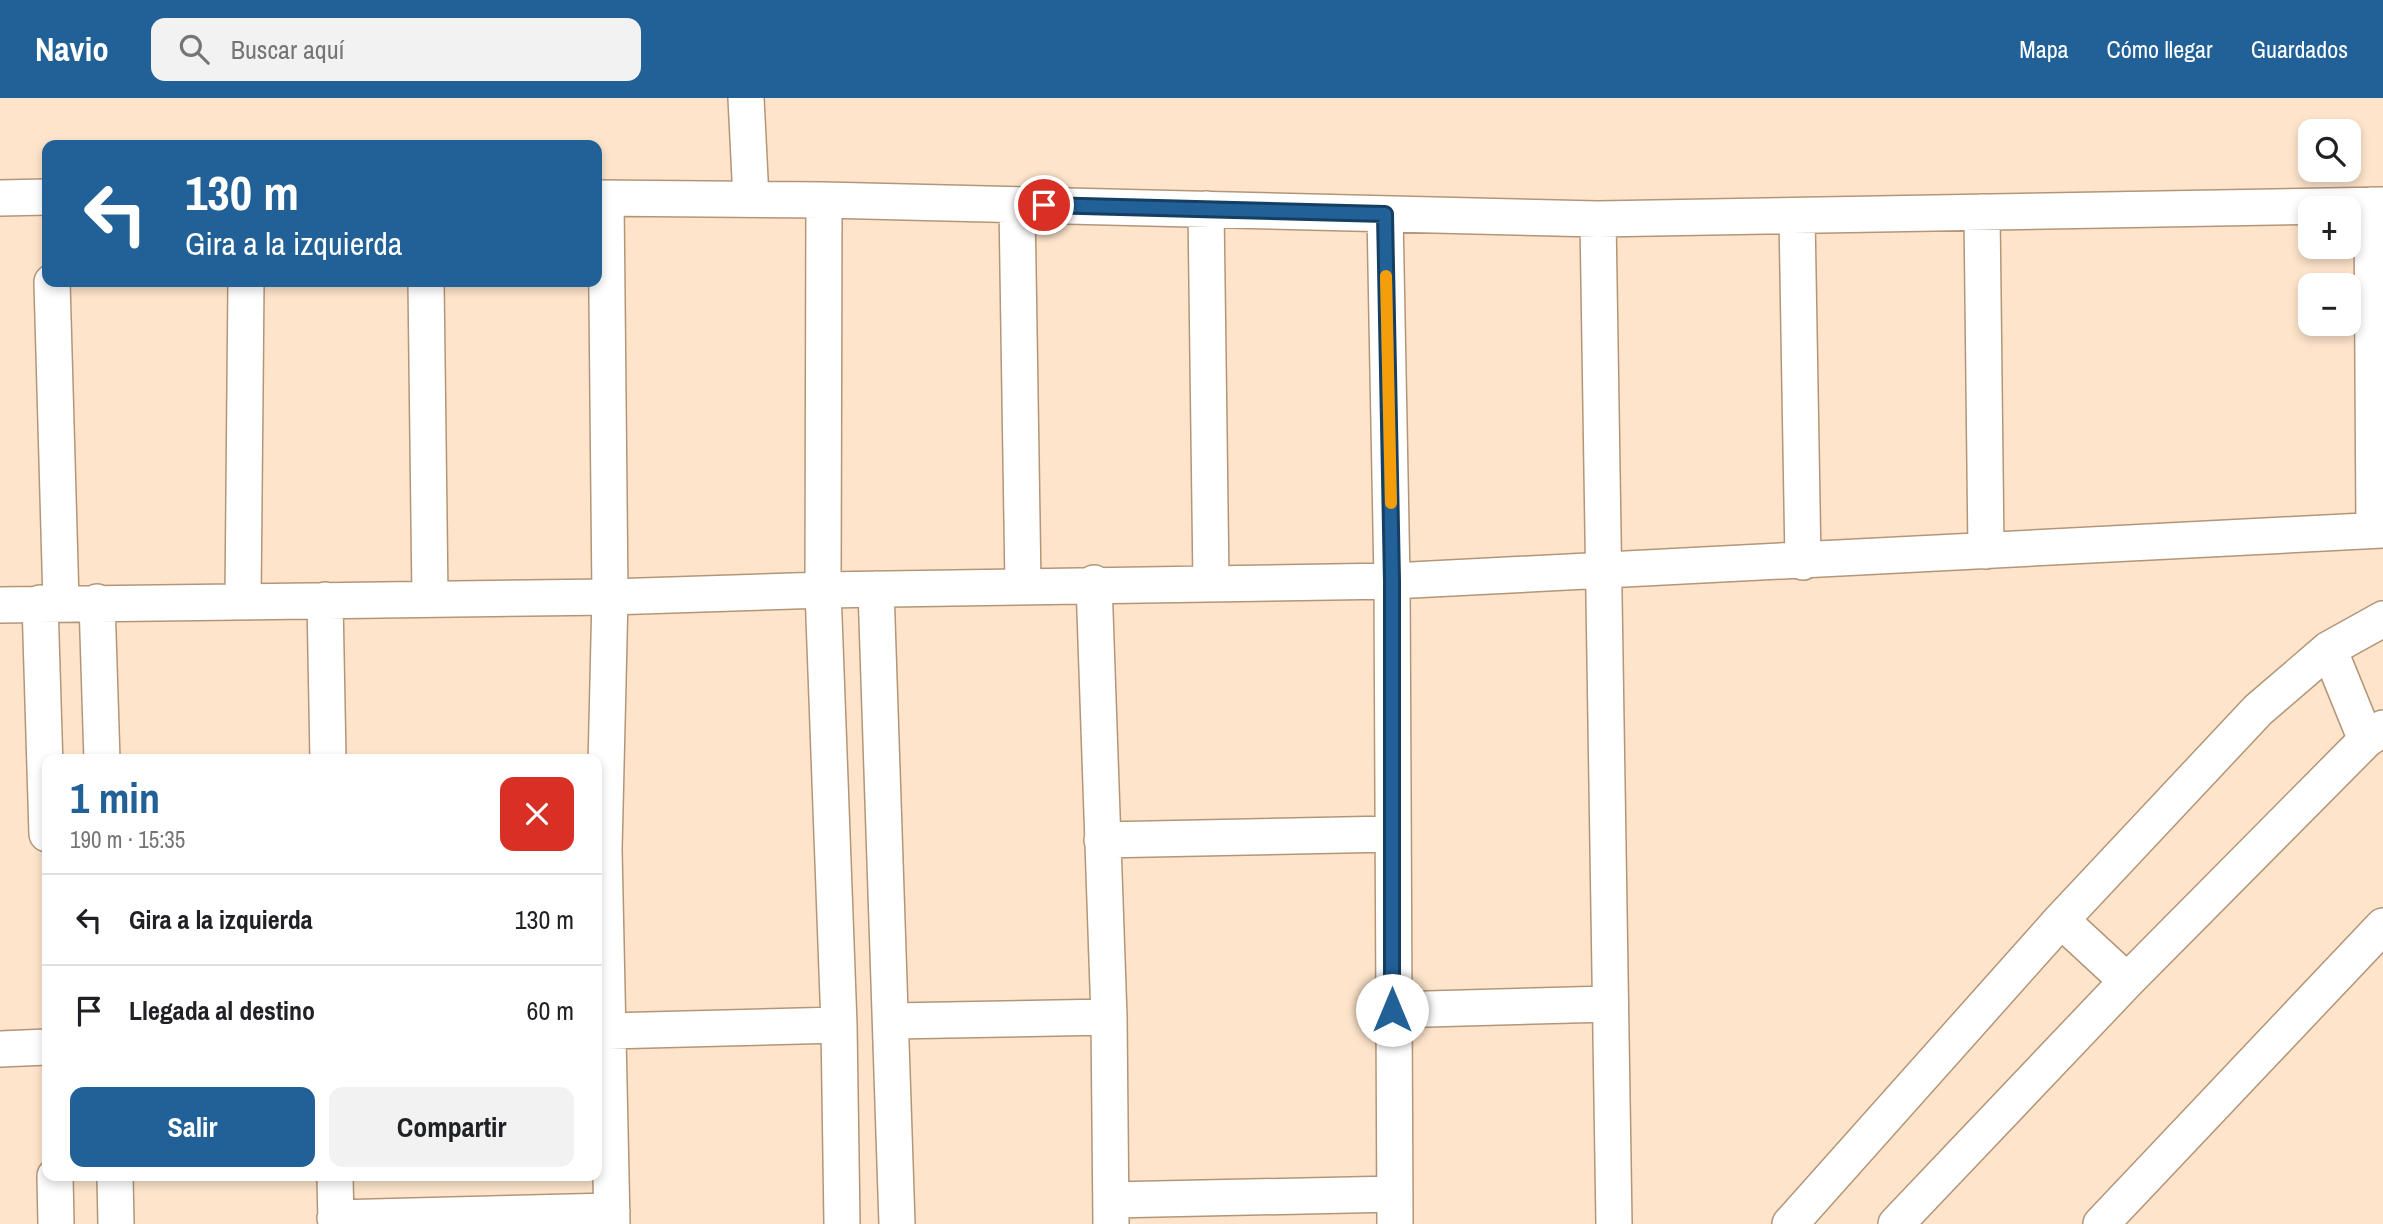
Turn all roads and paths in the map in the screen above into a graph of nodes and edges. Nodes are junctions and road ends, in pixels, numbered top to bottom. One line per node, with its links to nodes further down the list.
1 (746, 98): 5 (street)
2 (42, 197): 3 (street)
3 (0, 198)
4 (602, 198): 5 (street)
5 (751, 200): 6 (street)
6 (824, 200): 7 (street); 27 (street)
7 (1017, 205): 9 (street); 25 (street)
8 (2378, 205): 10 (street); 18 (street)
9 (1206, 209): 11 (street); 24 (street)
10 (1982, 212): 12 (street); 19 (street)
11 (1385, 214): 13 (street); 22 (street)
12 (1797, 216): 13 (street); 20 (street)
13 (1598, 219): 21 (street)
14 (602, 242): 28 (street)
15 (52, 287): 33 (street)
16 (246, 287): 31 (street)
17 (426, 287): 29 (street)
18 (2379, 530): 19 (street)
19 (1986, 551): 20 (street)
20 (1803, 562): 21 (street)
21 (1601, 573): 22 (street); 48 (street)
22 (1392, 581): 24 (street); 42 (street)
23 (1094, 583): 24 (street); 25 (street); 43 (street)
24 (1211, 583)
25 (1023, 585): 26 (street)
26 (876, 589): 27 (street); 51 (street)
27 (823, 590): 28 (street); 52 (street)
28 (610, 597): 29 (street); 41 (street)
29 (430, 598): 30 (street)
30 (325, 600): 31 (street); 40 (street)
31 (243, 601): 32 (street)
32 (97, 602): 33 (street); 39 (street)
33 (50, 603): 34 (street); 38 (street)
34 (0, 605)
35 (2383, 618): 36 (street)
36 (2329, 649): 37 (street); 45 (street)
37 (2375, 734): 47 (street)
38 (48, 754)
39 (102, 754)
40 (328, 754)
41 (602, 799)
42 (1391, 834): 43 (street); 49 (street)
43 (1102, 840): 50 (street)
44 (602, 895): 53 (street)
45 (2061, 920): 47 (street); 68 (street)
46 (2383, 926): 70 (street)
47 (2127, 981): 69 (street)
48 (1609, 1004): 49 (street); 67 (street)
49 (1392, 1010): 59 (street)
50 (1109, 1017): 51 (street); 60 (street)
51 (892, 1021): 66 (street)
52 (839, 1025): 53 (street); 65 (street)
53 (608, 1031): 61 (street)
54 (42, 1047): 55 (street)
55 (0, 1049)
56 (55, 1181): 63 (street)
57 (115, 1181): 64 (street)
58 (335, 1181): 62 (street)
59 (1395, 1209): 60 (street)
60 (1111, 1212)
61 (612, 1218): 62 (street)
62 (336, 1221)
63 (56, 1224)
64 (116, 1224)
65 (842, 1224)
66 (897, 1224)
67 (1614, 1224)
68 (1790, 1224)
69 (1896, 1224)
70 (2101, 1224)

